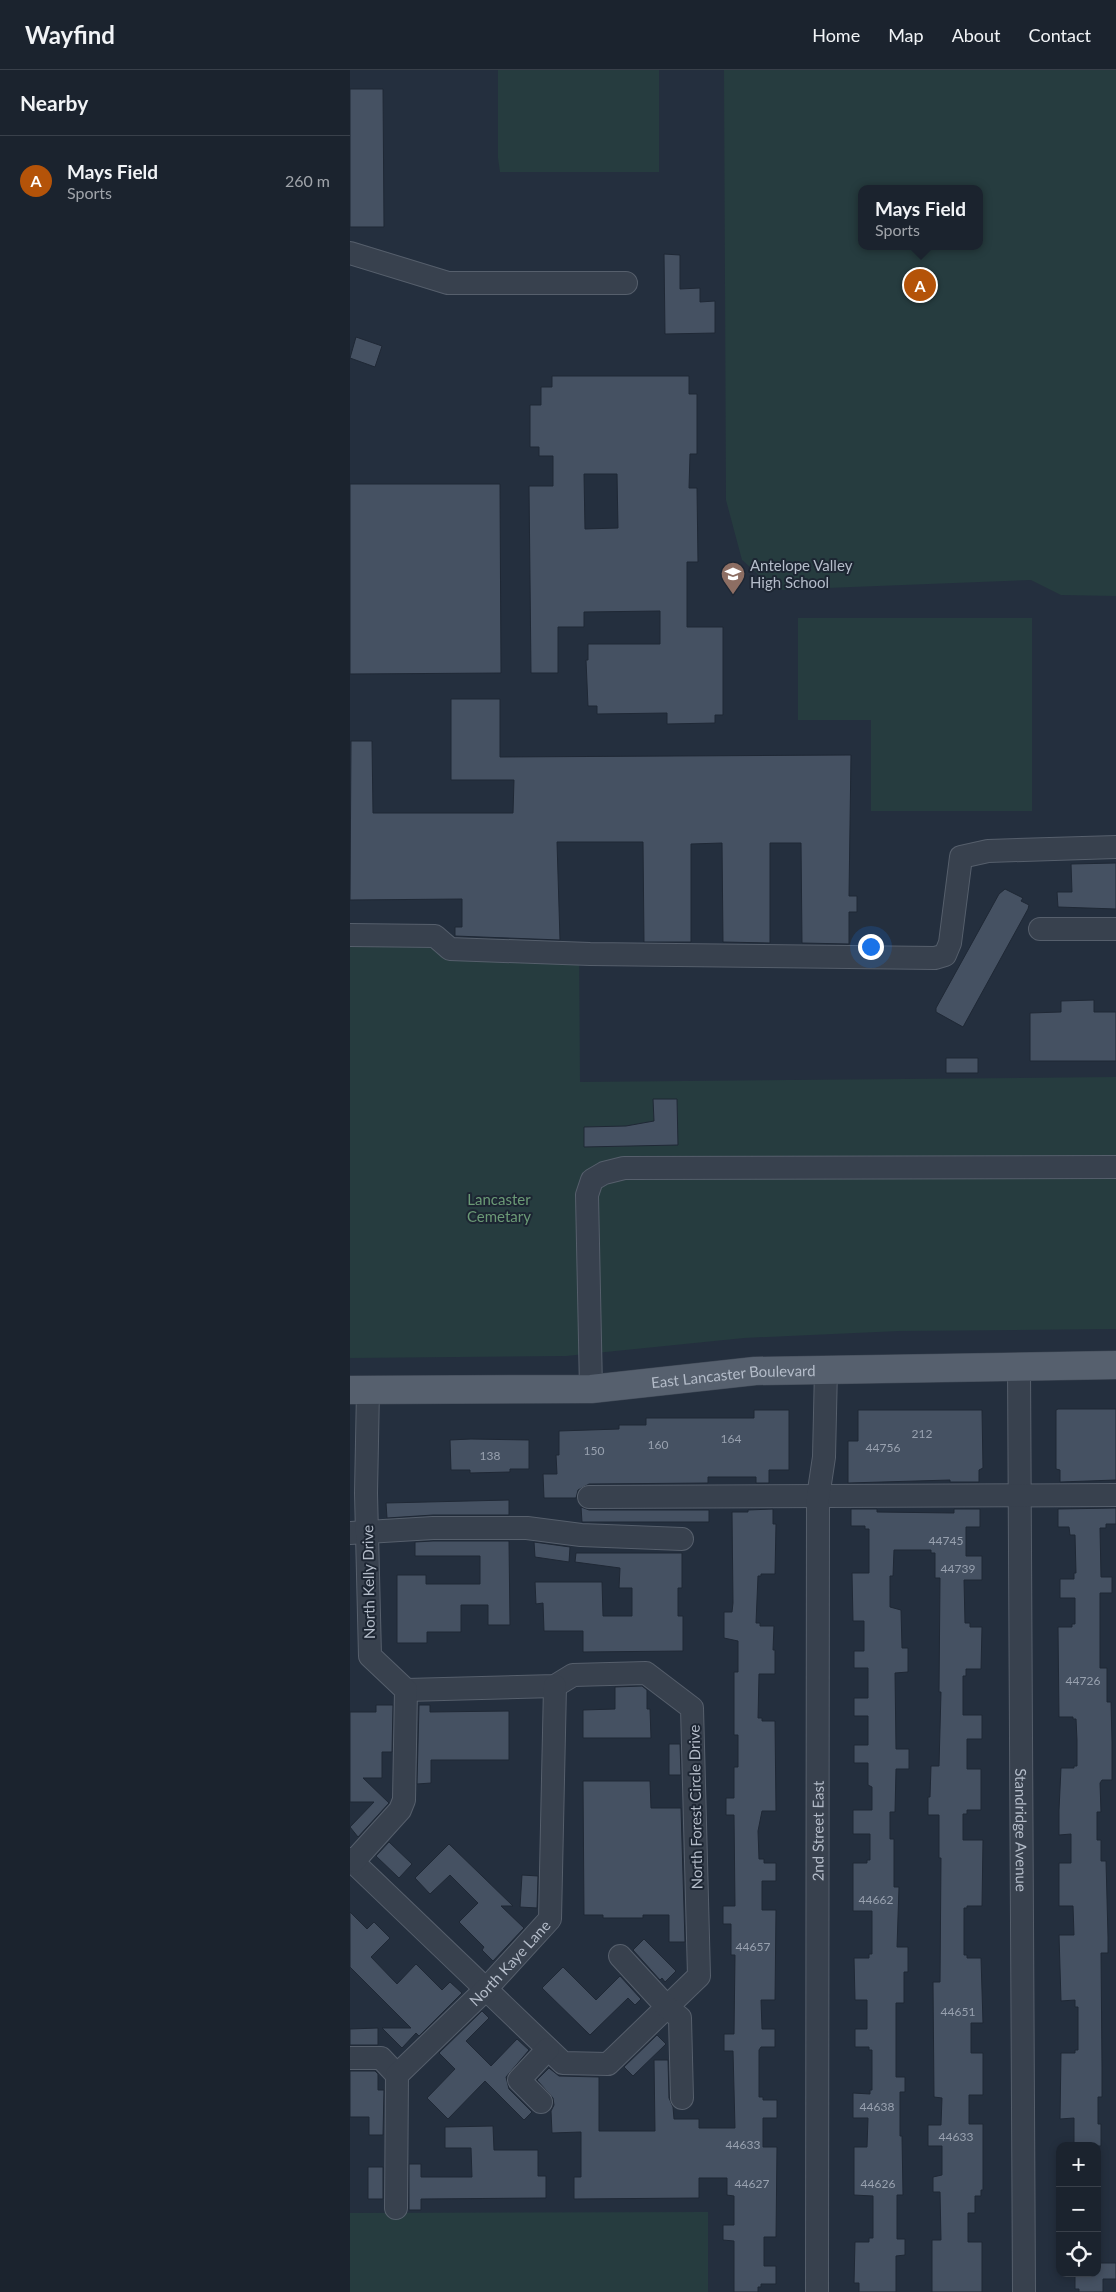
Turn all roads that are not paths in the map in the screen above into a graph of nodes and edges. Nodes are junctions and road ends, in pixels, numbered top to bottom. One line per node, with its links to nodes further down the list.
1 (350, 253): 2 (street)
2 (626, 283)
3 (1116, 847): 6 (street)
4 (1040, 930): 5 (street)
5 (1116, 930)
6 (350, 935)
7 (1116, 1167): 11 (street)
8 (1116, 1365): 9 (main road, East Lancaster Boulevard)
9 (1020, 1366): 10 (main road, East Lancaster Boulevard); 14 (street, Standridge Avenue)
10 (826, 1369): 11 (main road, East Lancaster Boulevard); 16 (street, 2nd Street East)
11 (591, 1389): 12 (main road, East Lancaster Boulevard)
12 (359, 1390): 17 (street, North Kelly Drive)
13 (1116, 1495): 14 (street)
14 (1020, 1496): 16 (street); 32 (street, Standridge Avenue)
15 (588, 1497): 16 (street)
16 (818, 1497): 31 (street, 2nd Street East)
17 (358, 1533): 18 (street); 20 (street, North Kelly Drive)
18 (682, 1539)
19 (555, 1686): 20 (street, North Forest Circle Drive); 23 (street, North Kaye Lane); 24 (street, North Forest Circle Drive)
20 (406, 1690): 21 (street)
21 (352, 1860): 23 (street)
22 (620, 1956): 24 (street)
23 (486, 1988): 25 (street); 27 (street, North Kaye Lane)
24 (667, 2007): 25 (street, North Forest Circle Drive); 28 (street)
25 (556, 2056): 29 (street)
26 (350, 2058): 27 (street)
27 (397, 2075): 30 (street)
28 (682, 2098)
29 (541, 2102)
30 (396, 2208)
31 (817, 2292)
32 (1024, 2292)

